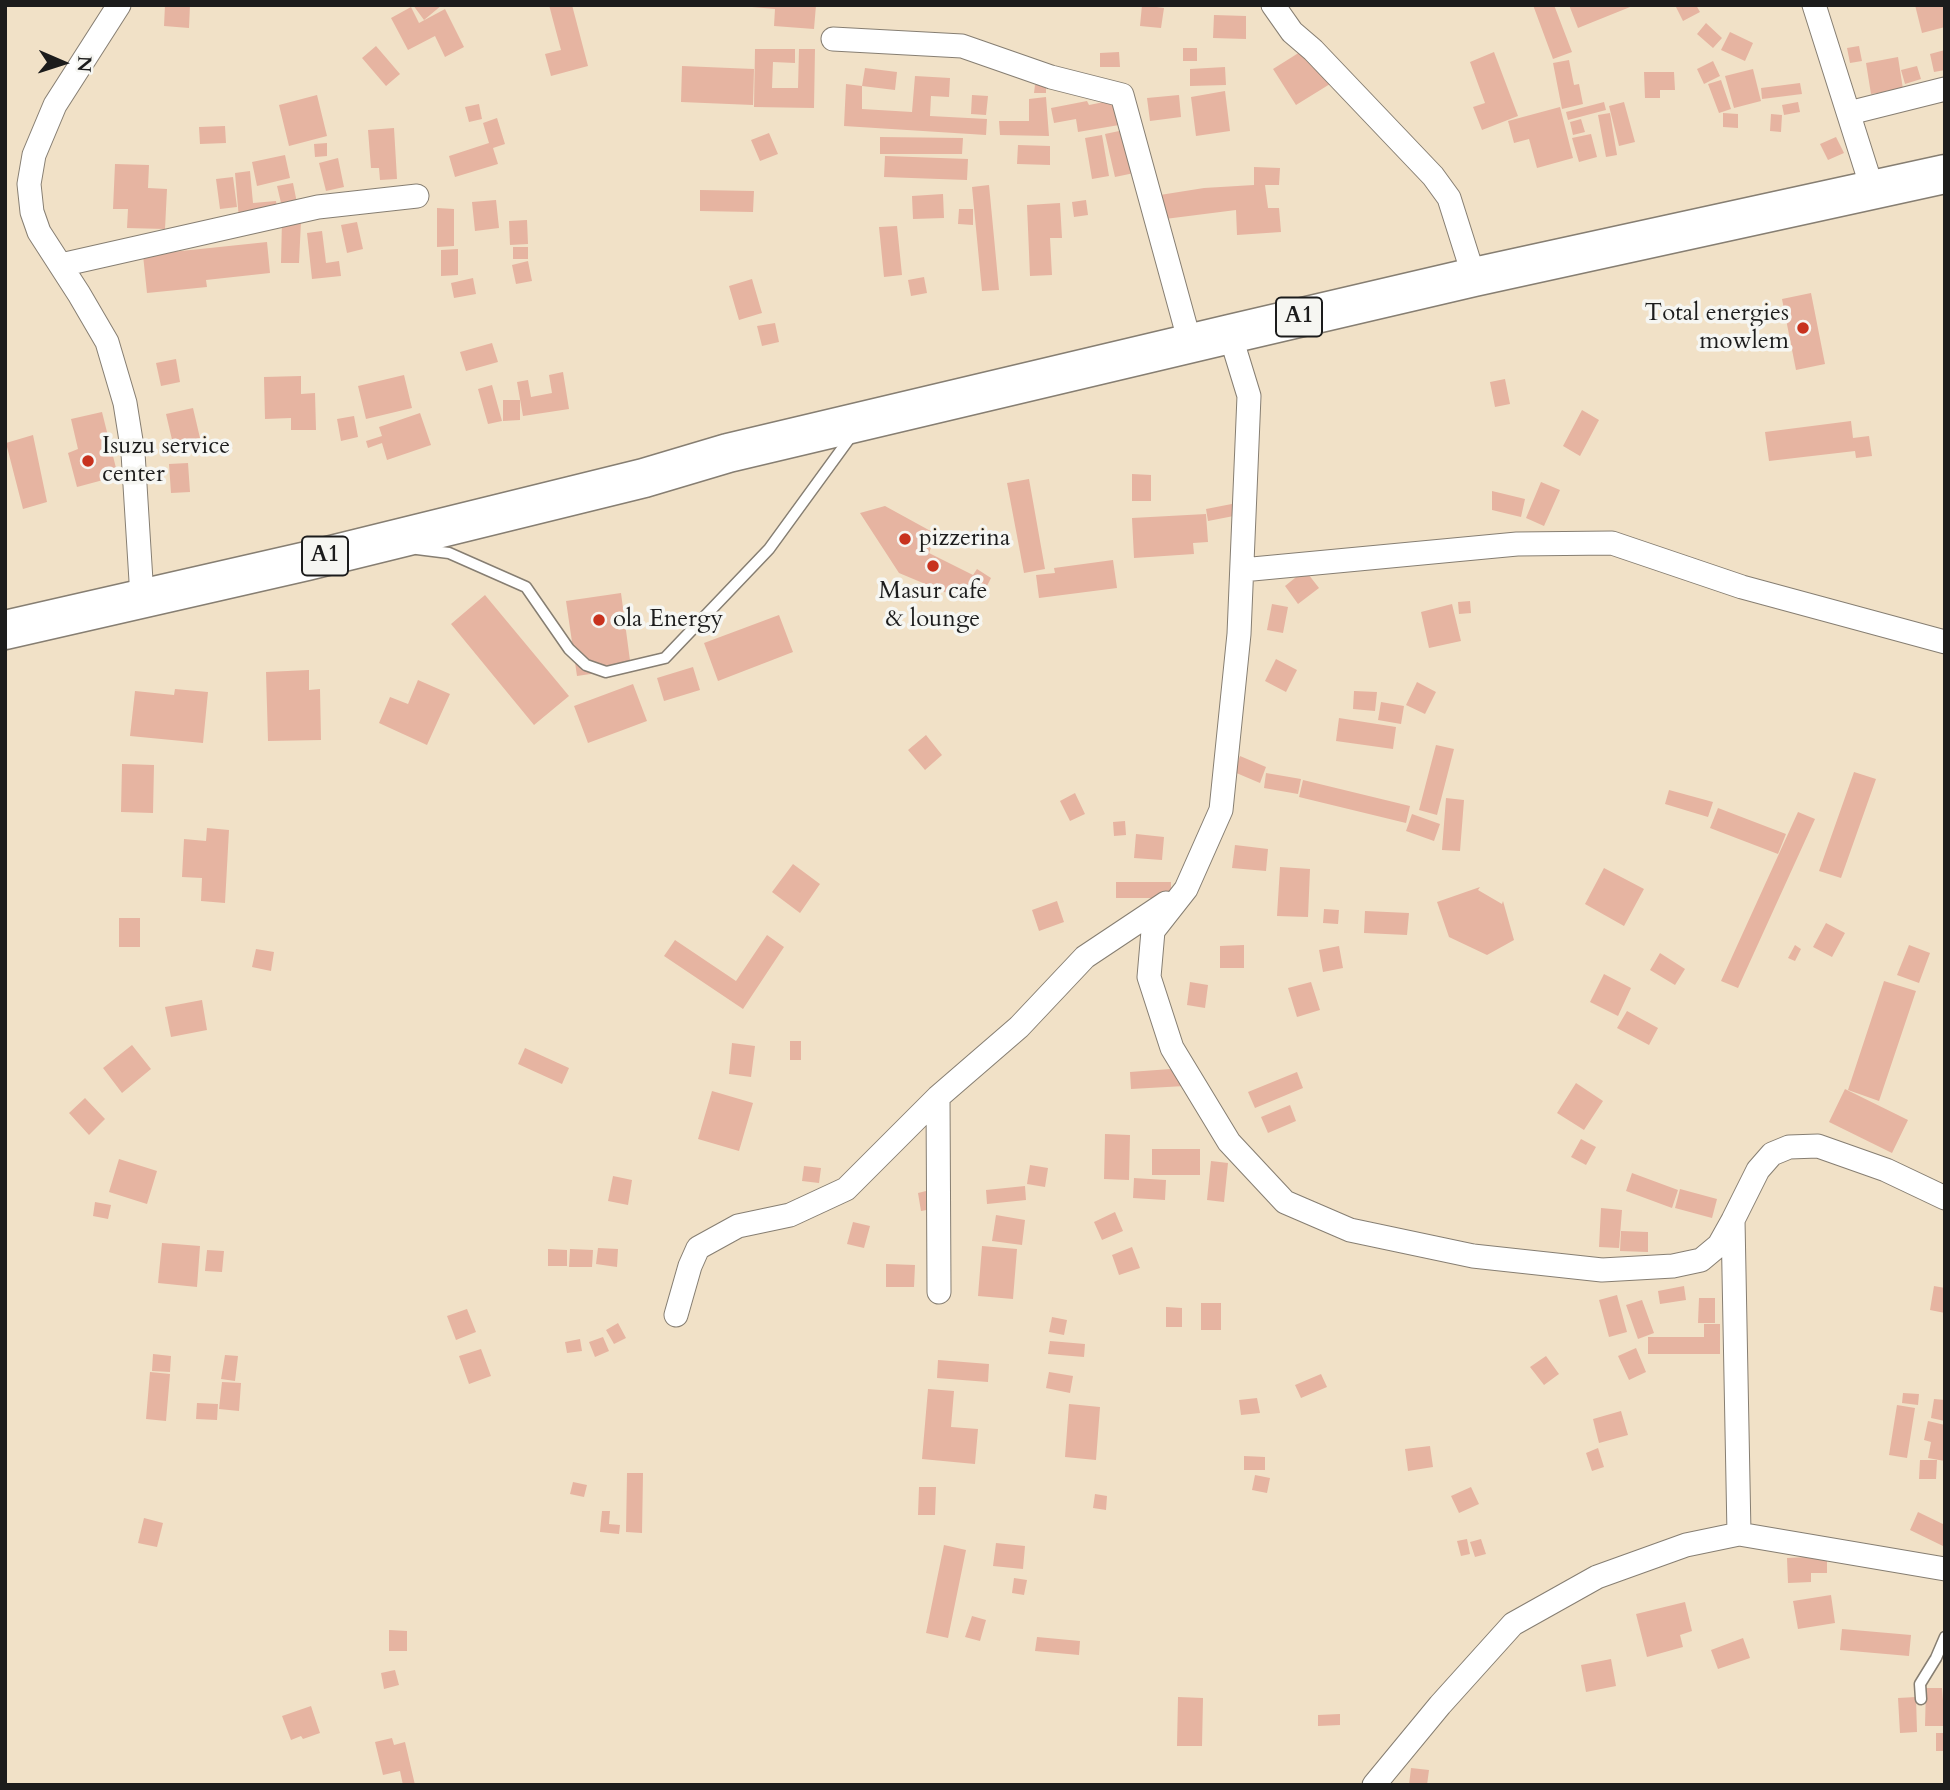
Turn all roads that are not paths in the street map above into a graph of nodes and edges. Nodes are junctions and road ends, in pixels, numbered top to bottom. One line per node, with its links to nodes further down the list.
1 (119, 5): 10 (street)
2 (1273, 5): 11 (street)
3 (1814, 5): 6 (street)
4 (833, 39): 13 (street)
5 (1945, 89): 6 (street)
6 (1849, 113): 8 (street)
7 (1945, 174): 8 (highway, A1)
8 (1873, 191): 11 (highway, A1 / A1)
9 (416, 196): 10 (street)
10 (61, 265): 17 (street)
11 (1474, 277): 12 (highway, A1 / A1)
12 (1230, 334): 13 (highway, A1 / A1); 16 (street)
13 (1190, 343): 14 (highway, A1 / A1)
14 (862, 421): 15 (highway, A1 / A1); 15 (lane)
15 (376, 543): 17 (highway, A1)
16 (1242, 570): 19 (street); 20 (street)
17 (142, 597): 18 (highway, A1)
18 (5, 630)
19 (1945, 642)
20 (1186, 889): 21 (street); 23 (street)
21 (938, 1097): 24 (street); 25 (street)
22 (1945, 1198): 23 (street)
23 (1733, 1220): 26 (street)
24 (939, 1292)
25 (676, 1315)
26 (1739, 1534): 27 (street); 30 (street)
27 (1945, 1569)
28 (1945, 1637): 29 (lane)
29 (1921, 1699)
30 (1374, 1785)

